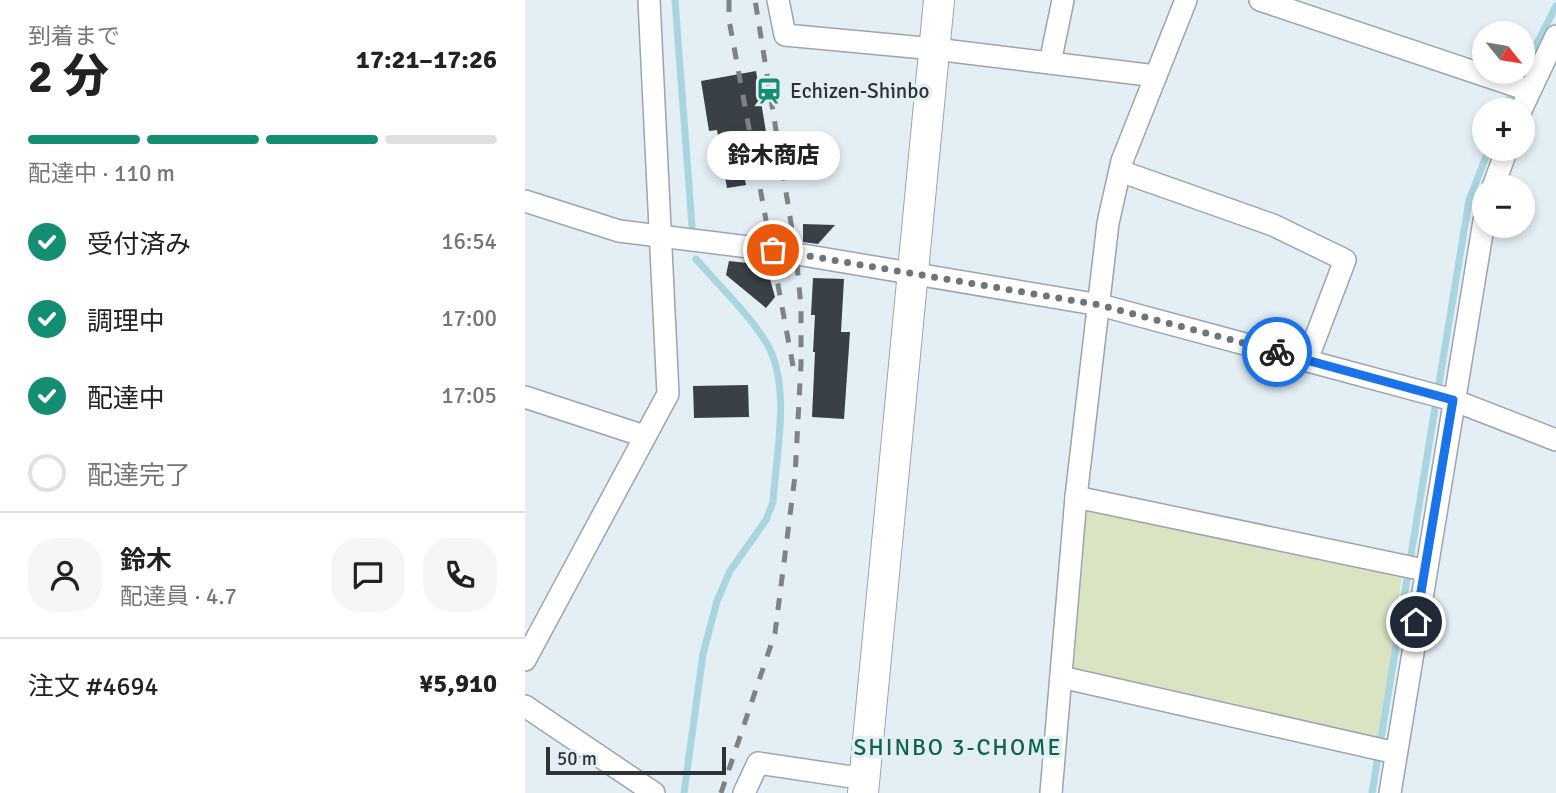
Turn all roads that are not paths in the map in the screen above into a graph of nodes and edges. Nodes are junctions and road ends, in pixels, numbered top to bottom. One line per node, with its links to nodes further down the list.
1 (649, 0): 15 (street)
2 (778, 0): 8 (street)
3 (939, 0): 8 (street)
4 (1063, 0): 9 (street)
5 (1186, 0): 10 (street)
6 (1260, 0): 11 (street)
7 (1556, 36): 12 (street)
8 (935, 49): 9 (street); 17 (street)
9 (1050, 63): 10 (street)
10 (1156, 76): 13 (street)
11 (1520, 98)
12 (1526, 98)
13 (1120, 171): 18 (street); 19 (street)
14 (525, 201): 15 (street)
15 (660, 236): 17 (street); 22 (street)
16 (1481, 238): 21 (street)
17 (914, 274): 18 (street); 30 (street)
18 (1100, 305): 19 (street); 24 (street)
19 (1307, 360): 21 (street)
20 (525, 397): 22 (street)
21 (1453, 400): 23 (street); 25 (street)
22 (644, 436): 26 (street)
23 (1556, 440)
24 (1076, 497): 25 (street); 27 (street)
25 (1425, 570): 29 (street)
26 (526, 655)
27 (1061, 677): 29 (street); 33 (street)
28 (525, 706): 31 (street)
29 (1396, 753): 34 (street)
30 (864, 786): 32 (street)
31 (654, 793)
32 (744, 793)
33 (1051, 793)
34 (1390, 793)

